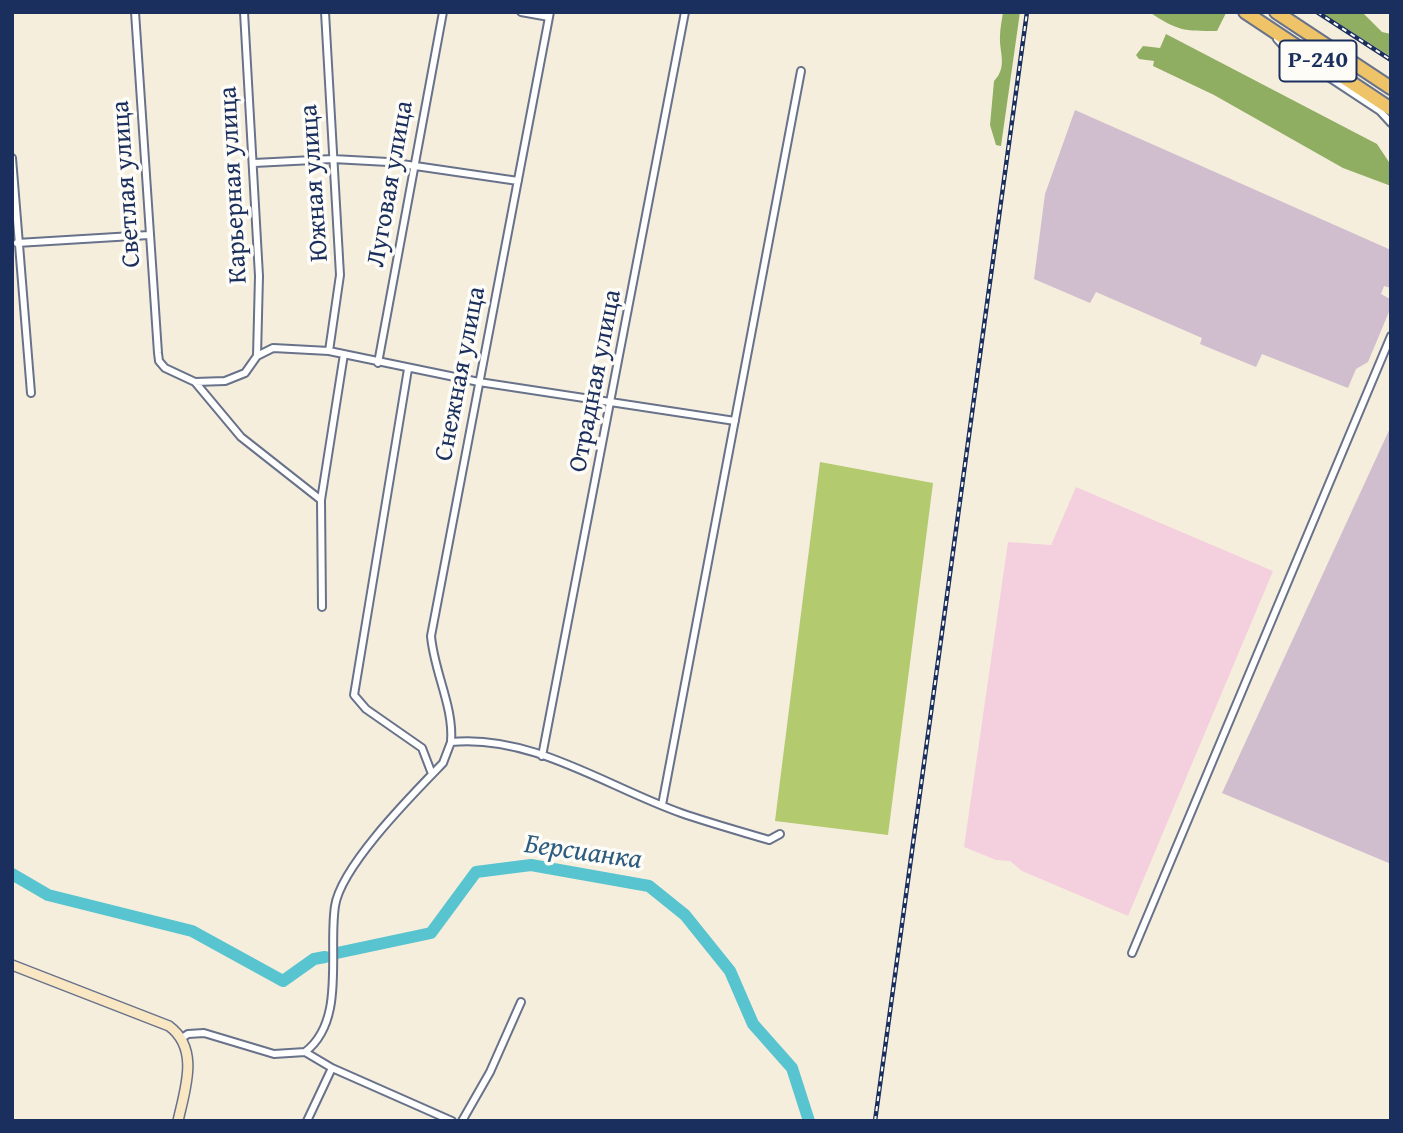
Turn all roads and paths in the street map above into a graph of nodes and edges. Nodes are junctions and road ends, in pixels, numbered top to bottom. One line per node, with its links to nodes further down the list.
1 (135, 12): 22 (street, Светлая улица)
2 (244, 12): 19 (street, Карьерная улица)
3 (325, 12): 18 (street, Южная улица)
4 (443, 12): 20 (street, Луговая улица)
5 (521, 12): 9 (street)
6 (685, 12): 35 (street, Отрадная улица)
7 (1245, 12): 10 (highway, Р-240)
8 (1276, 12): 11 (highway, Р-240)
9 (550, 15): 21 (street, Снежная улица)
10 (1264, 25): 15 (highway, Р-240); 16 (street)
11 (1327, 47): 13 (street); 14 (highway, Р-240)
12 (801, 71): 36 (street)
13 (1391, 80)
14 (1391, 89)
15 (1391, 109)
16 (1391, 123)
17 (12, 158): 23 (street)
18 (333, 159): 19 (street); 20 (street); 27 (street, Южная улица)
19 (254, 163): 29 (street, Карьерная улица)
20 (414, 167): 21 (street); 30 (street, Луговая улица)
21 (518, 181): 33 (street, Снежная улица)
22 (149, 235): 23 (street); 32 (street, Светлая улица)
23 (18, 243): 25 (street)
24 (12, 272): 25 (street)
25 (19, 276): 34 (street)
26 (1391, 336): 44 (street)
27 (329, 351): 28 (street); 29 (street)
28 (344, 355): 30 (street); 37 (street)
29 (257, 356): 32 (street)
30 (378, 363): 31 (street)
31 (408, 369): 33 (street); 41 (street)
32 (195, 382): 37 (street)
33 (479, 382): 35 (street); 39 (street, Снежная улица)
34 (31, 393)
35 (611, 401): 36 (street); 40 (street, Отрадная улица)
36 (735, 421): 42 (street)
37 (321, 500): 38 (street)
38 (322, 607)
39 (451, 742): 40 (street); 41 (street)
40 (542, 756): 42 (street)
41 (432, 774): 48 (street)
42 (662, 805): 43 (street)
43 (780, 834)
44 (1132, 953)
45 (12, 965): 47 (street)
46 (521, 1002): 53 (street)
47 (182, 1038): 48 (street); 50 (street)
48 (305, 1052): 49 (street)
49 (332, 1068): 51 (street); 52 (street)
50 (178, 1121)
51 (307, 1121)
52 (452, 1121)
53 (462, 1121)

